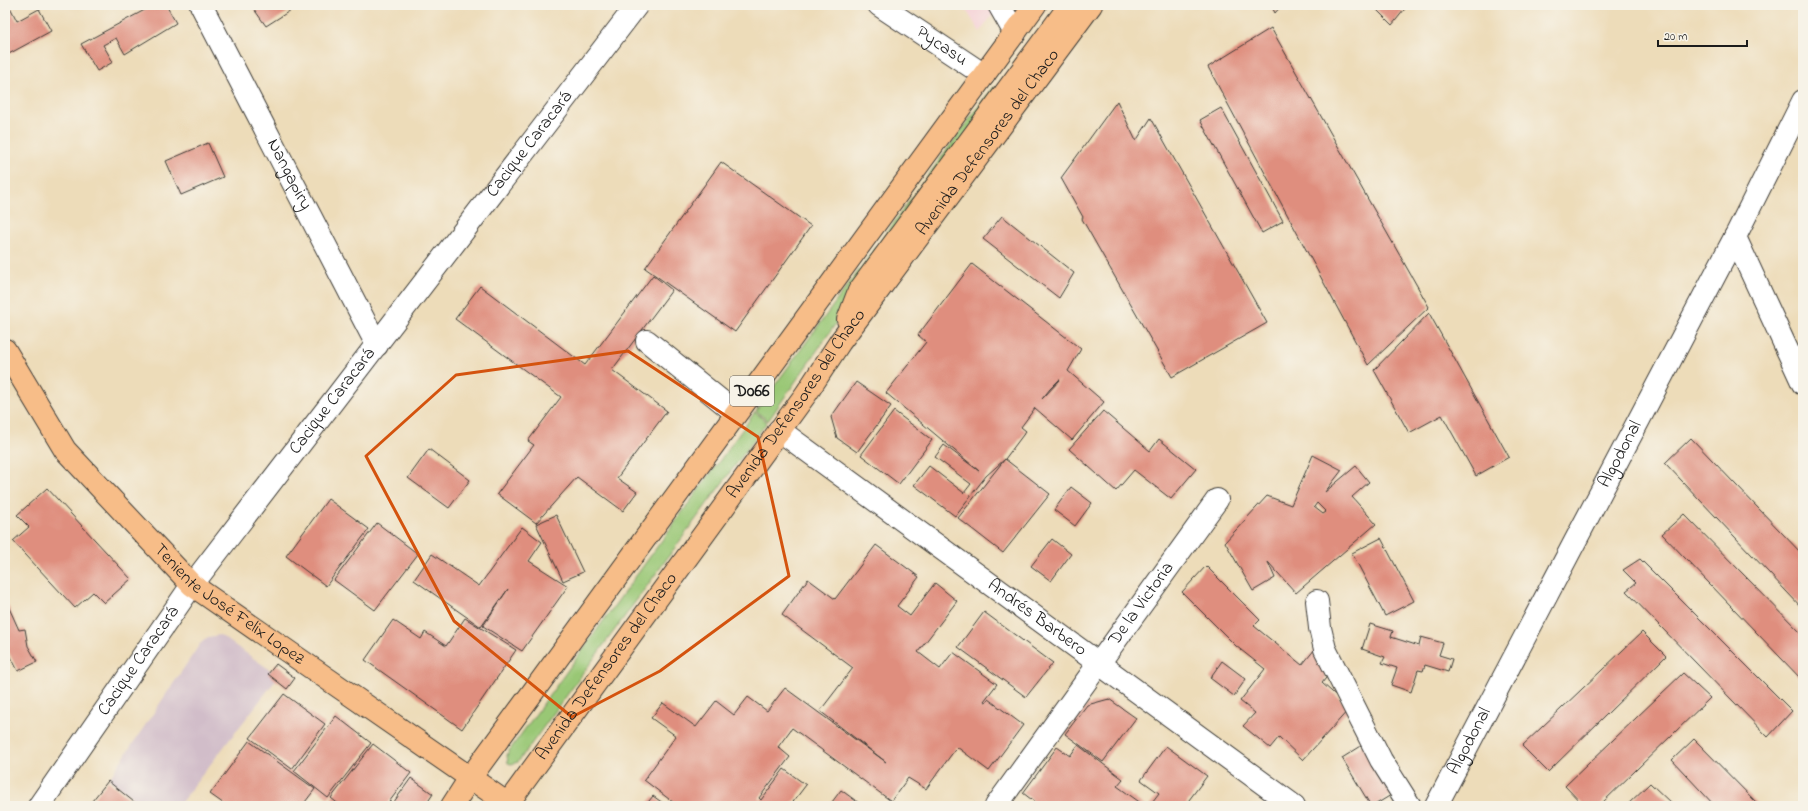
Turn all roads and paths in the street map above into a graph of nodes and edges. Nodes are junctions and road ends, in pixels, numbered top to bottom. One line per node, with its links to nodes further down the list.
1 (201, 5): 14 (street, Nangapiry)
2 (637, 5): 14 (street, Cacique Caracará)
3 (879, 5): 9 (street, Pycasu)
4 (1000, 5): 8 (street)
5 (1035, 5): 8 (main road, D066)
6 (1070, 5): 13 (main road)
7 (1091, 5): 13 (main road, Avenida Defensores del Chaco / D066)
8 (1015, 33): 9 (main road, D066)
9 (984, 75): 17 (main road, D066)
10 (1803, 101): 11 (street, Algodonal)
11 (1735, 237): 16 (street); 30 (street, Algodonal)
12 (647, 341): 17 (street)
13 (840, 342): 18 (main road, Avenida Defensores del Chaco / D066)
14 (377, 345): 20 (street, Cacique Caracará)
15 (5, 350): 20 (main road, Teniente José Felix Lopez)
16 (1803, 384)
17 (736, 414): 23 (main road, D066)
18 (779, 430): 22 (street, Andrés Barbero); 24 (main road, Avenida Defensores del Chaco / D066)
19 (1217, 500): 22 (street, De la Victoria)
20 (192, 585): 23 (main road, Teniente José Felix Lopez); 25 (street, Cacique Caracará)
21 (1317, 601): 29 (street)
22 (1099, 663): 27 (street, De la Victoria); 28 (street, Andrés Barbero)
23 (470, 778): 24 (main road, Teniente José Felix Lopez); 26 (main road, D066)
24 (507, 805)
25 (39, 806)
26 (452, 806)
27 (996, 806)
28 (1294, 806)
29 (1410, 806)
30 (1436, 806)

